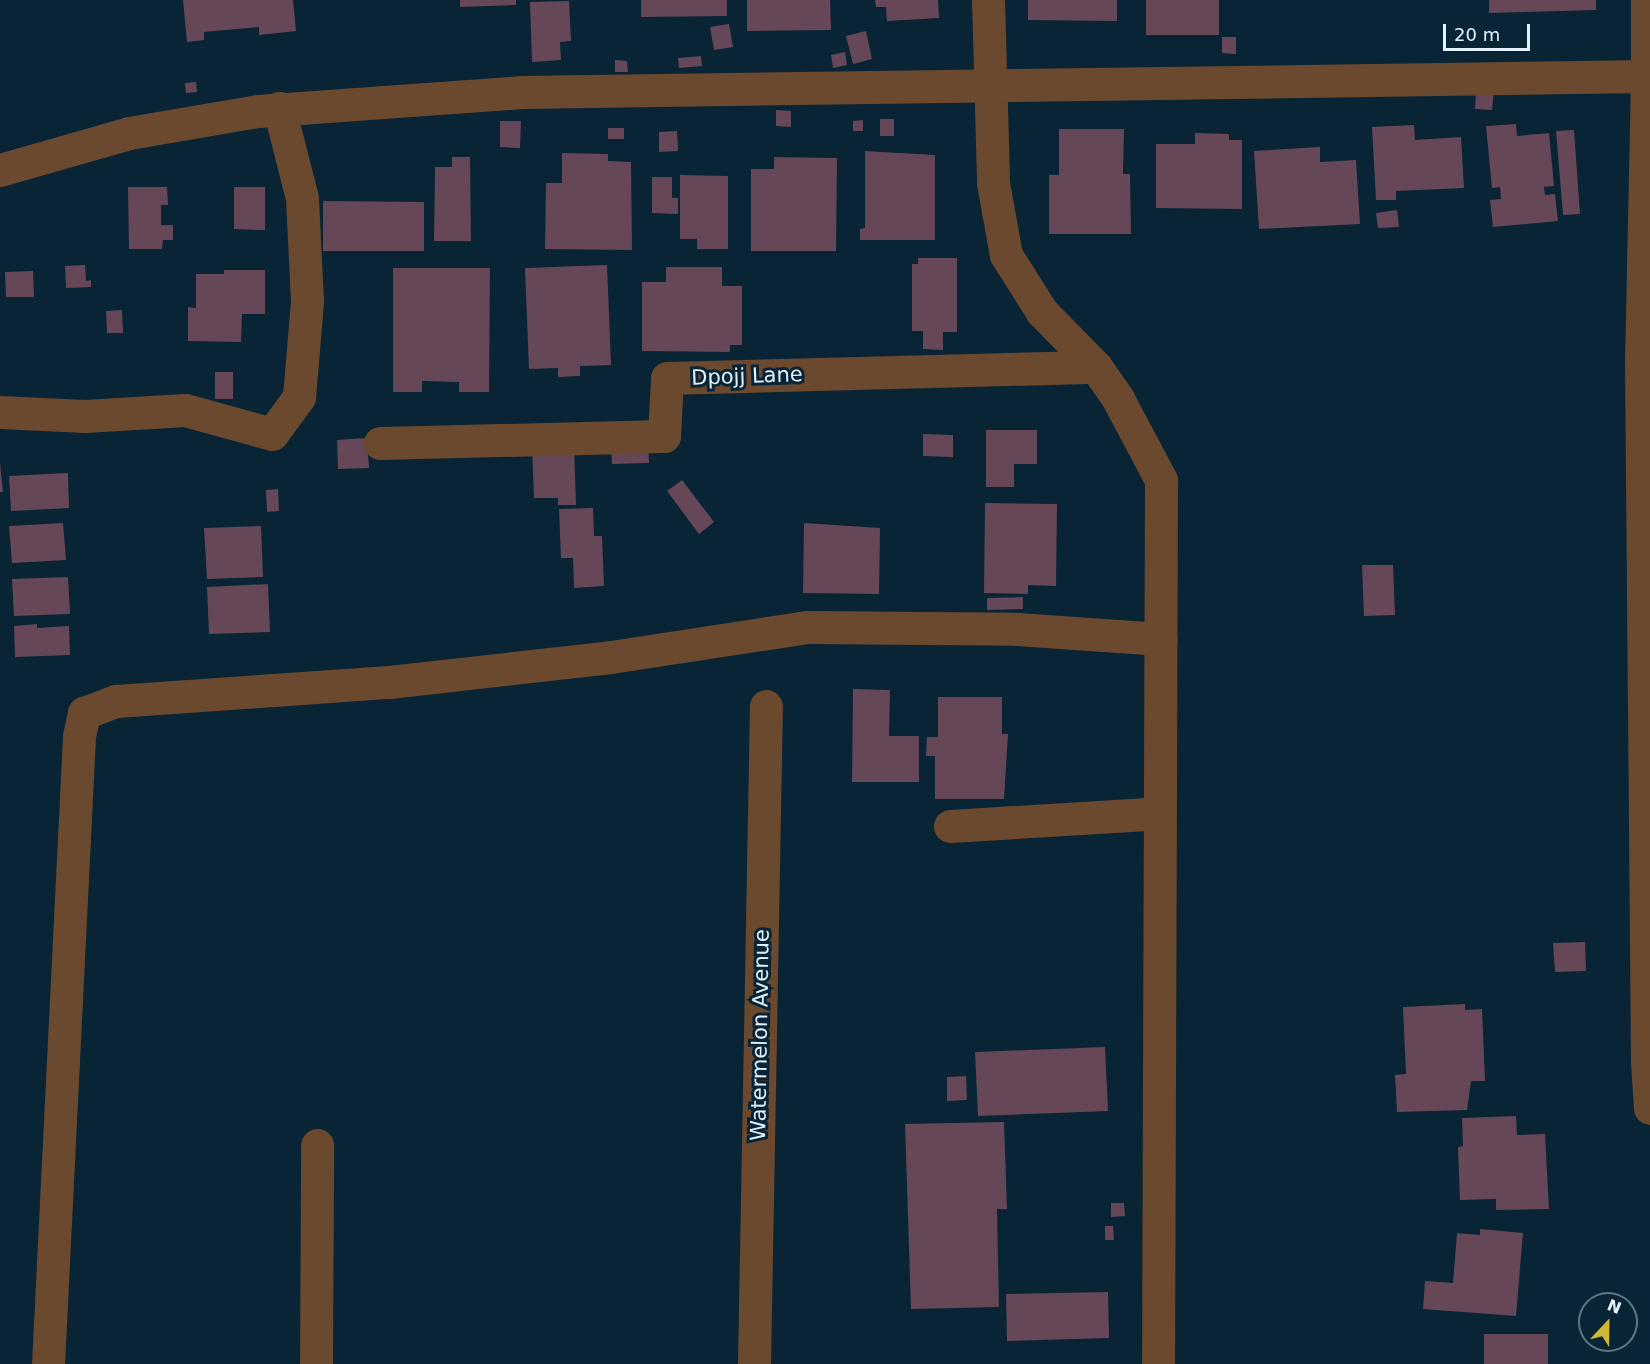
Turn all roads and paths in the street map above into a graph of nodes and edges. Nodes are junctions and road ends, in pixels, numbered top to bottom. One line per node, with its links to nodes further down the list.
1 (988, 0): 4 (street)
2 (1647, 0): 3 (street)
3 (1647, 76): 4 (street); 10 (street)
4 (988, 83): 5 (street); 7 (street)
5 (279, 108): 6 (street); 8 (street)
6 (0, 170)
7 (1096, 367): 9 (street, Dpojj Lane); 11 (street)
8 (0, 412)
9 (380, 443)
10 (1646, 507): 15 (street)
11 (1161, 639): 13 (street); 18 (street)
12 (766, 706): 20 (street, Watermelon Avenue)
13 (1160, 813): 14 (street); 21 (street)
14 (950, 826)
15 (1648, 1062): 16 (street)
16 (1650, 1108)
17 (317, 1145): 19 (street)
18 (48, 1364)
19 (316, 1364)
20 (754, 1364)
21 (1158, 1364)

